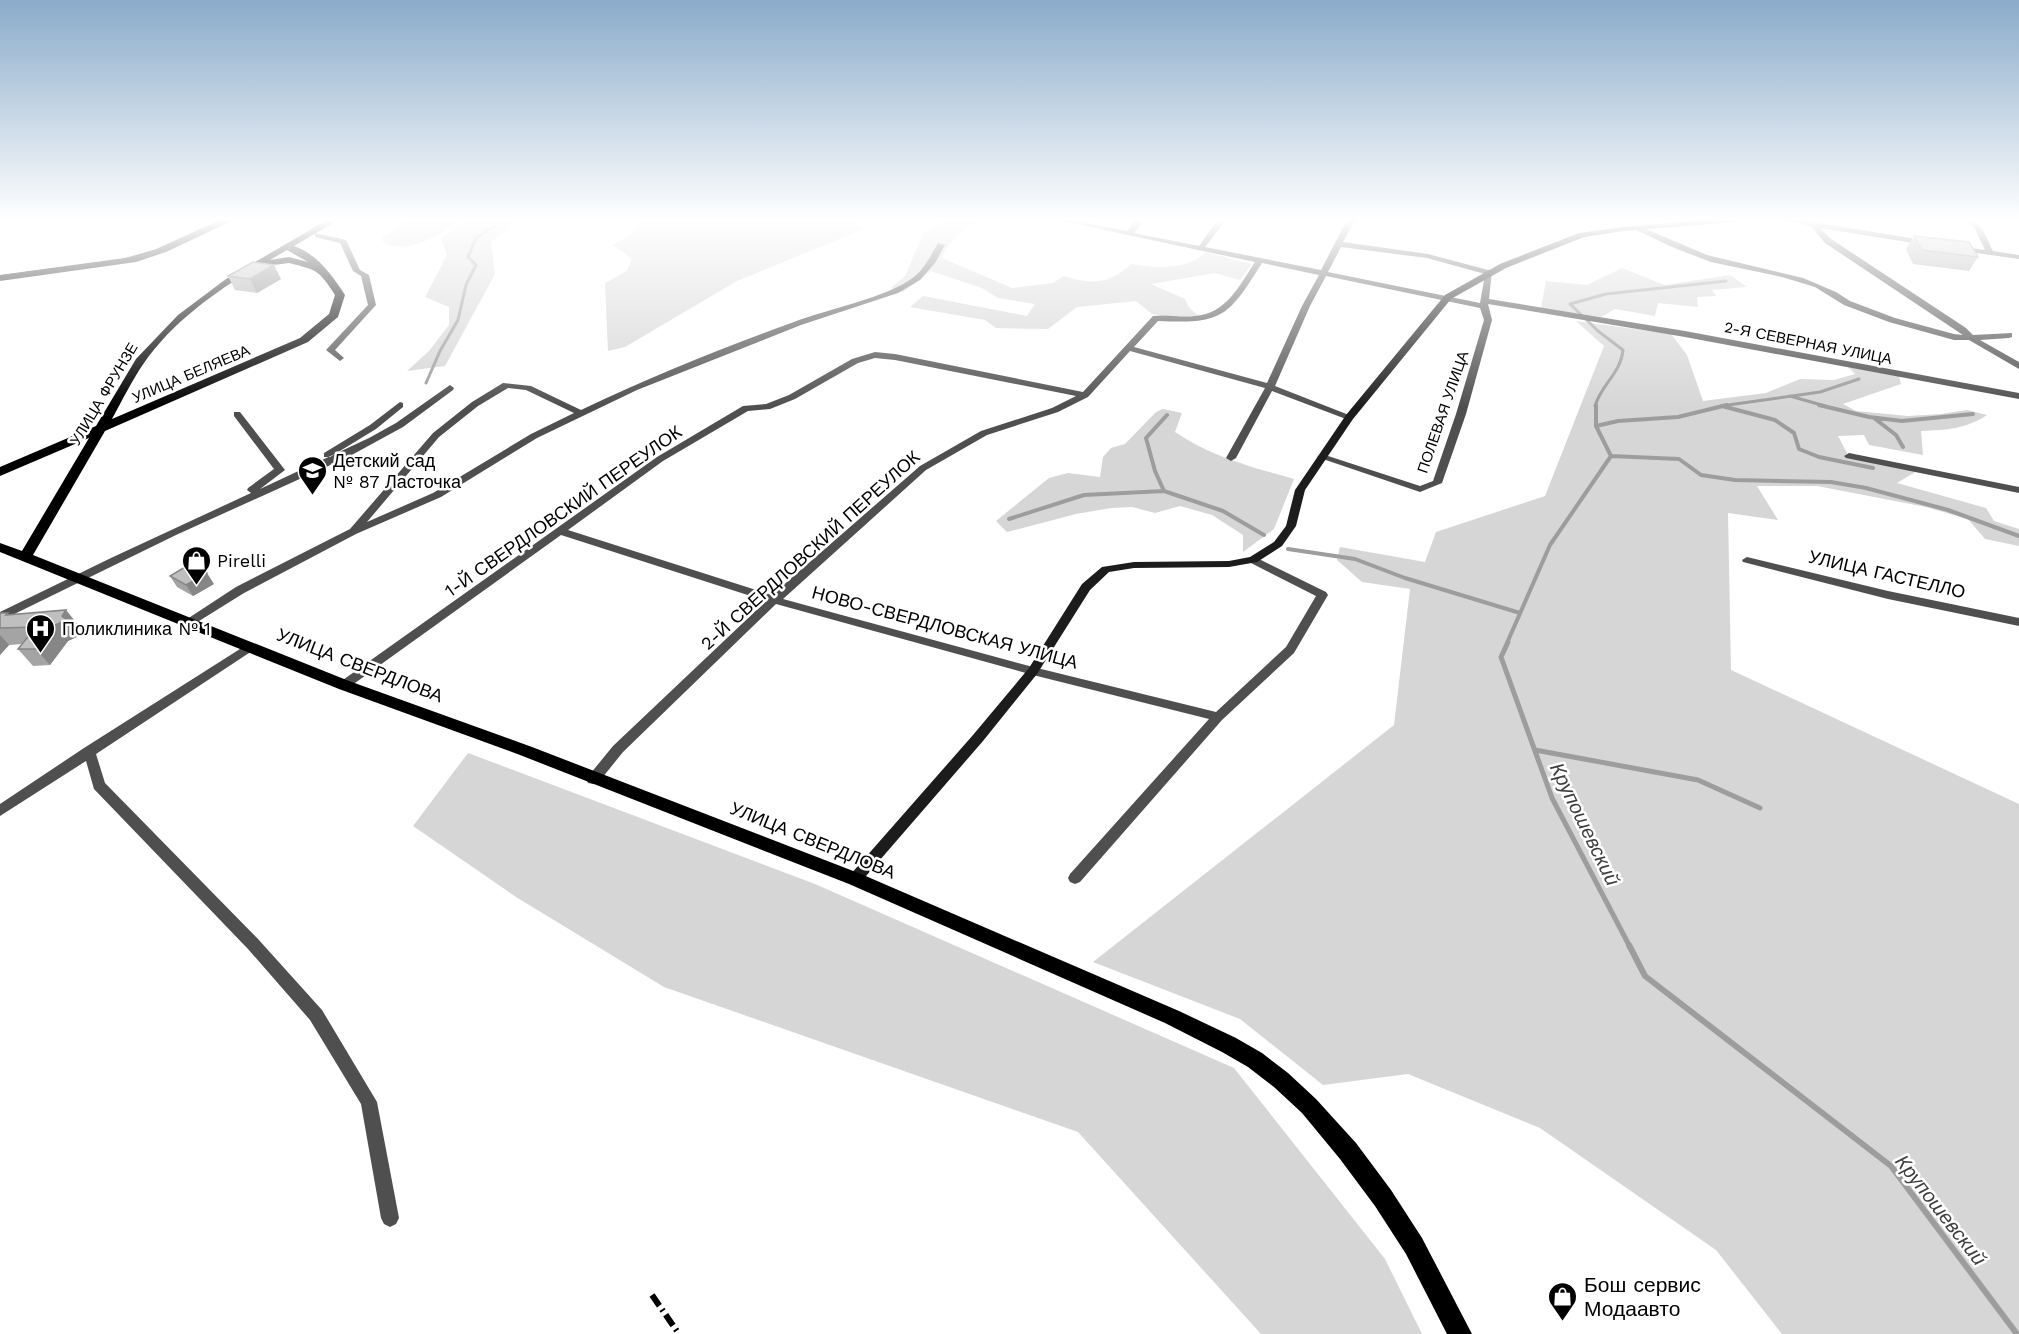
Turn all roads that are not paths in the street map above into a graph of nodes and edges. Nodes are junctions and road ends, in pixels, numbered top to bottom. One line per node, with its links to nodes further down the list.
1 (227, 282): 37 (main road, УЛИЦА ФРУНЗЕ)
2 (330, 282): 30 (main road, УЛИЦА БЕЛЯЕВА)
3 (367, 282): 17 (street)
4 (910, 282): 24 (street)
5 (1246, 282): 16 (street)
6 (1318, 282): 19 (street)
7 (1374, 282): 12 (street, 2-Я СЕВЕРНАЯ УЛИЦА)
8 (1474, 282): 12 (main road)
9 (1488, 282): 13 (street)
10 (1806, 282): 15 (street)
11 (1891, 282): 15 (street)
12 (1448, 297): 13 (street, 2-Я СЕВЕРНАЯ УЛИЦА); 26 (main road)
13 (1484, 304): 22 (street, 2-Я СЕВЕРНАЯ УЛИЦА); 29 (street, ПОЛЕВАЯ УЛИЦА)
14 (2009, 335): 15 (street)
15 (1971, 338): 18 (street)
16 (1129, 348): 19 (street); 21 (street)
17 (339, 358)
18 (2019, 366)
19 (1270, 387): 26 (street); 28 (street)
20 (450, 388): 32 (street)
21 (1085, 395): 34 (street, 1-Й СВЕРДЛОВСКИЙ ПЕРЕУЛОК); 41 (street, 2-Й СВЕРДЛОВСКИЙ ПЕРЕУЛОК)
22 (2019, 396)
23 (400, 405): 32 (street)
24 (581, 413): 35 (street); 35 (street)
25 (237, 414): 33 (street)
26 (1349, 417): 29 (main road)
27 (1849, 456): 31 (street)
28 (1231, 458)
29 (1322, 458): 38 (main road)
30 (0, 472)
31 (2019, 490)
32 (252, 496): 33 (street)
33 (231, 505): 40 (street)
34 (561, 531): 41 (street, НОВО-СВЕРДЛОВСКАЯ УЛИЦА); 47 (street, 1-Й СВЕРДЛОВСКИЙ ПЕРЕУЛОК)
35 (352, 532): 44 (street)
36 (0, 548): 37 (main road, УЛИЦА СВЕРДЛОВА)
37 (25, 557): 40 (main road, УЛИЦА СВЕРДЛОВА)
38 (1253, 560): 46 (main road); 48 (street)
39 (1747, 560): 43 (street, УЛИЦА ГАСТЕЛЛО)
40 (77, 577): 42 (street); 44 (main road, УЛИЦА СВЕРДЛОВА)
41 (774, 600): 46 (street, НОВО-СВЕРДЛОВСКАЯ УЛИЦА); 50 (street, 2-Й СВЕРДЛОВСКИЙ ПЕРЕУЛОК)
42 (0, 617)
43 (2019, 622)
44 (187, 623): 45 (main road, УЛИЦА СВЕРДЛОВА)
45 (251, 646): 47 (main road, УЛИЦА СВЕРДЛОВА); 49 (street)
46 (1033, 671): 48 (street, НОВО-СВЕРДЛОВСКАЯ УЛИЦА); 53 (main road)
47 (344, 685): 50 (main road, УЛИЦА СВЕРДЛОВА)
48 (1218, 717): 52 (street)
49 (89, 751): 51 (street); 54 (street)
50 (593, 779): 53 (main road, УЛИЦА СВЕРДЛОВА)
51 (0, 811)
52 (1075, 878)
53 (855, 879): 55 (main road, УЛИЦА СВЕРДЛОВА)
54 (390, 1218)
55 (1460, 1334)

